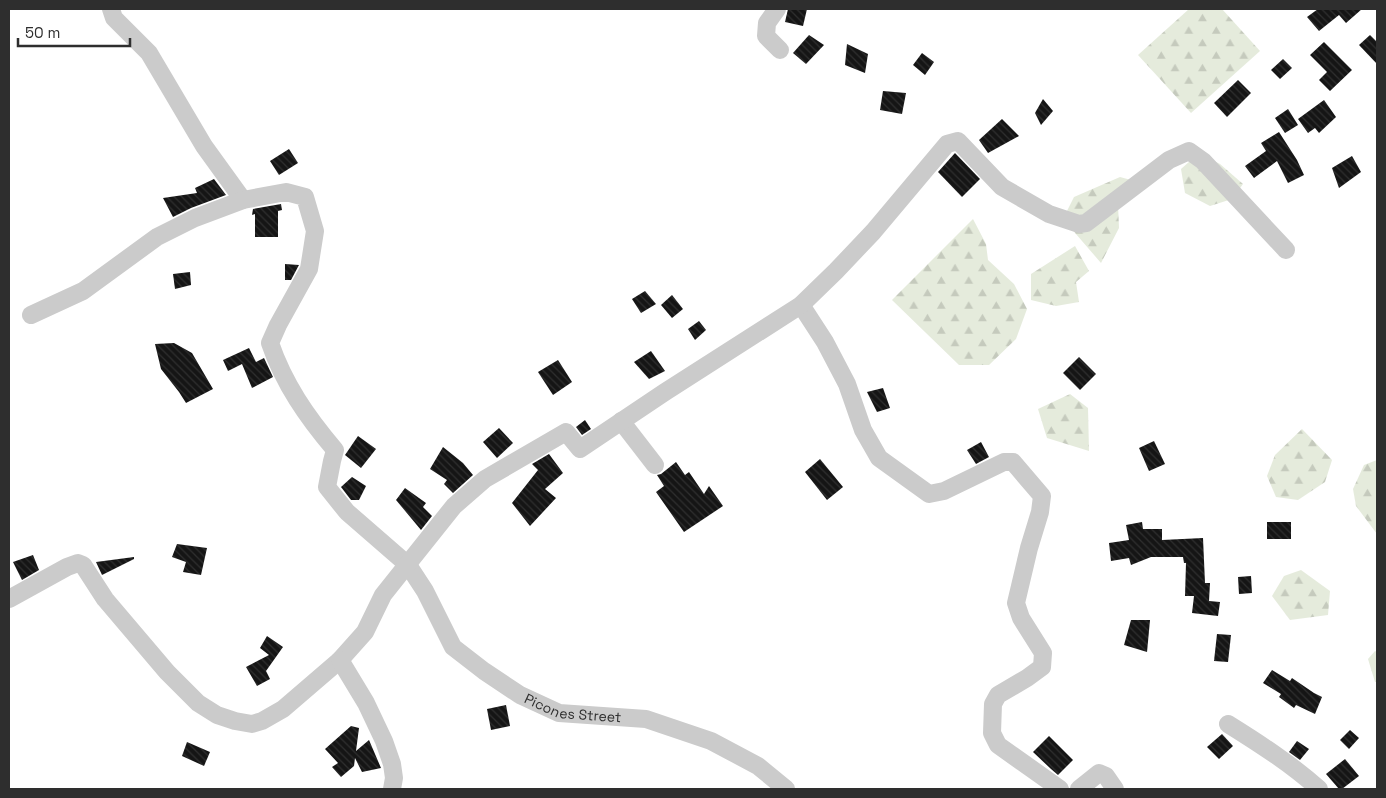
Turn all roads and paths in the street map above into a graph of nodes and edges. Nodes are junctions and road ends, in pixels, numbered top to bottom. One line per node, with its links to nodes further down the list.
1 (111, 9): 4 (street)
2 (777, 9): 3 (street)
3 (780, 50)
4 (243, 200): 7 (street); 10 (street, Picones Street)
5 (1286, 250): 6 (street)
6 (801, 305): 8 (street); 16 (street)
7 (31, 315)
8 (621, 421): 9 (street); 10 (street)
9 (654, 465)
10 (408, 564): 12 (street); 15 (street, Picones Street)
11 (9, 599): 12 (street)
12 (340, 660): 14 (street)
13 (1228, 724): 19 (street)
14 (392, 789)
15 (786, 789)
16 (1060, 789)
17 (1079, 789): 18 (street)
18 (1115, 789)
19 (1318, 789)

